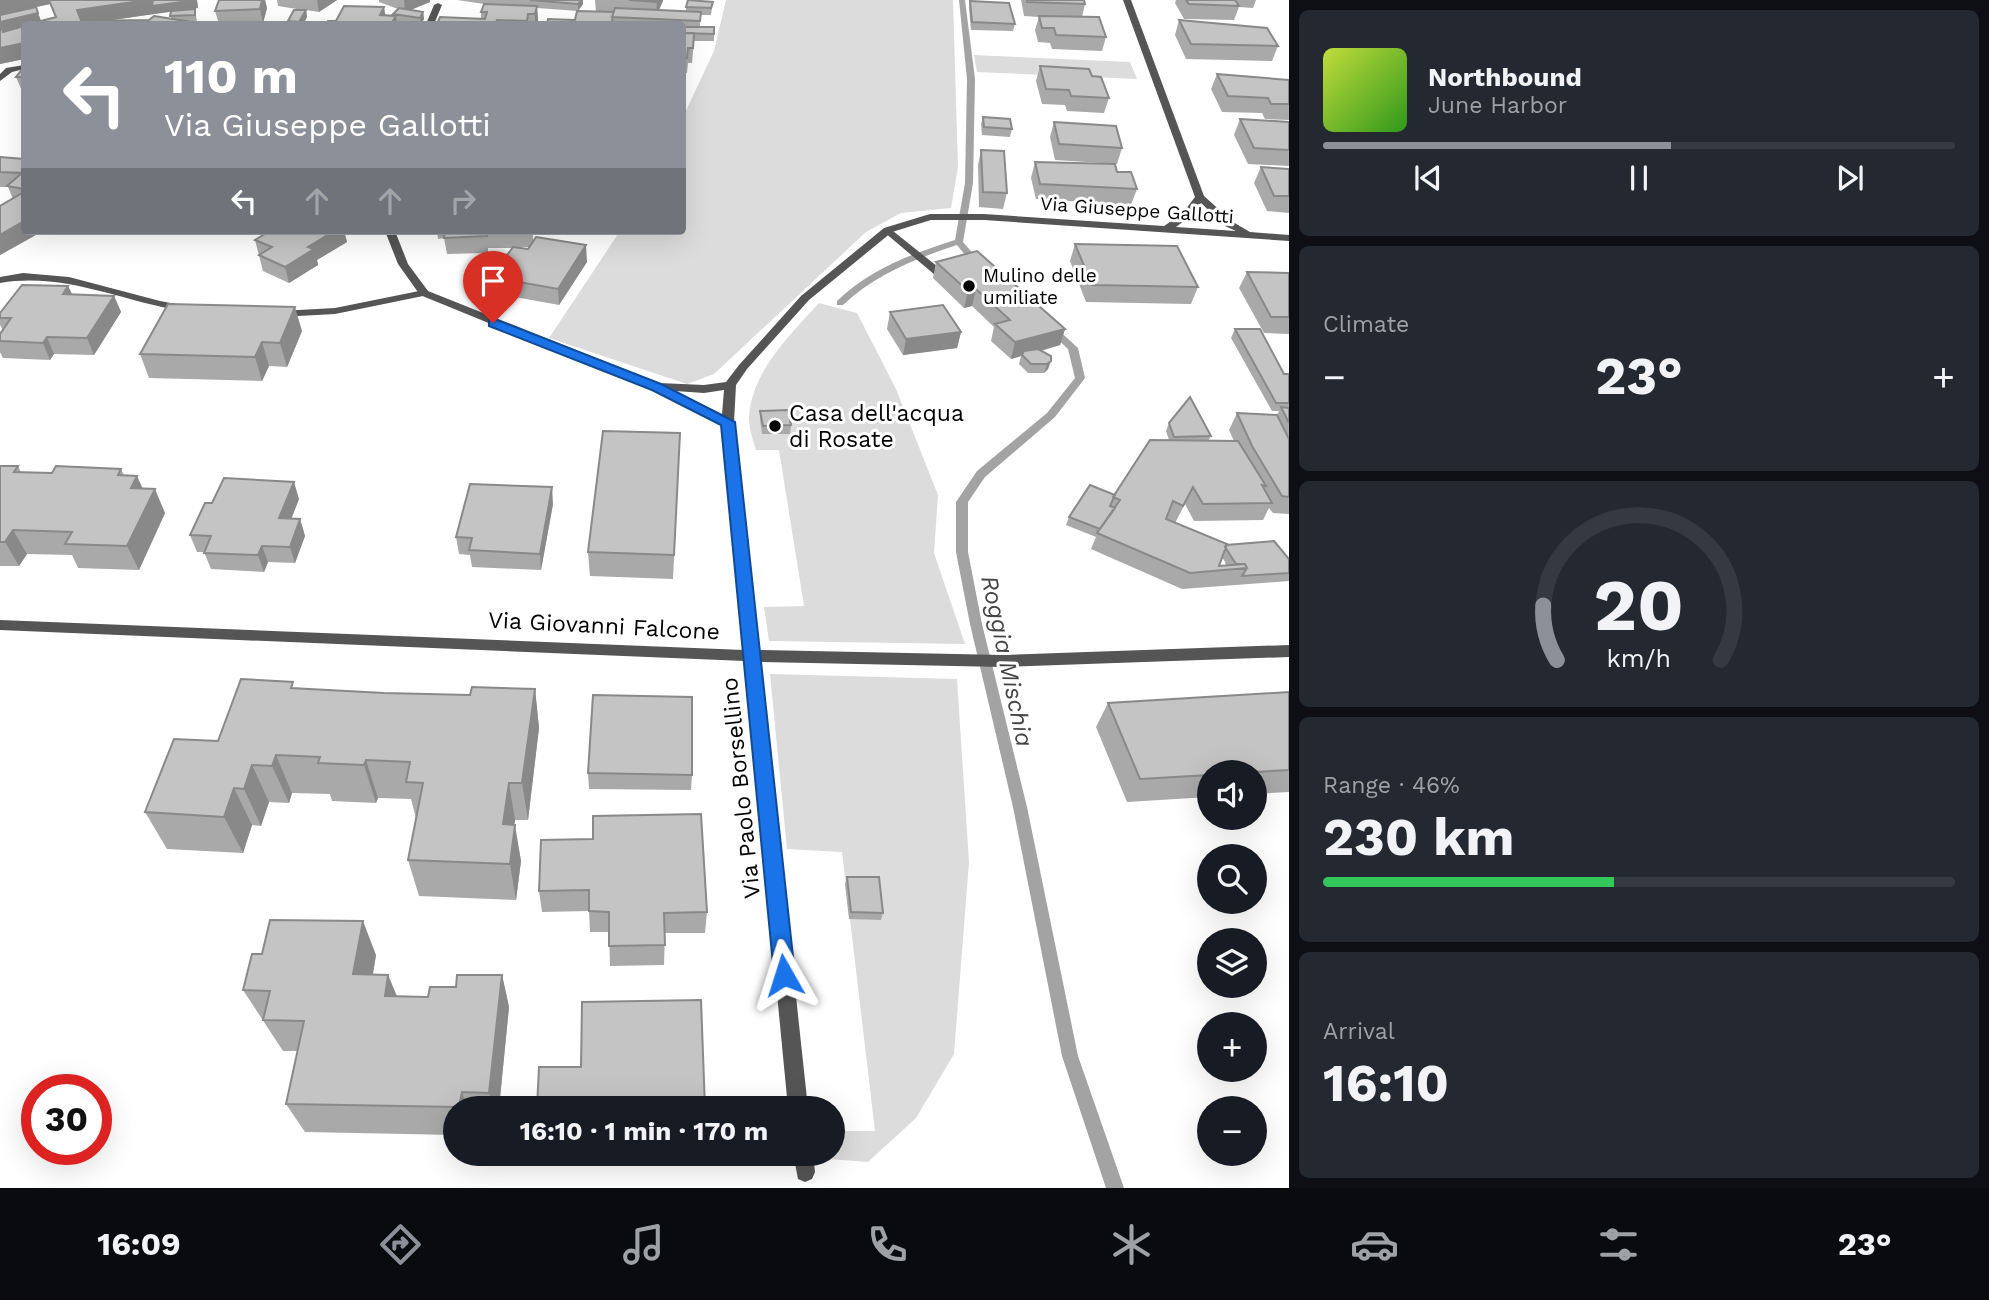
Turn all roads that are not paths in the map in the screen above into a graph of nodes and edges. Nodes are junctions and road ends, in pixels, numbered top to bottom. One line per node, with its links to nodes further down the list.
1 (447, 0): 3 (street)
2 (1127, 0): 7 (street)
3 (435, 2): 4 (street)
4 (431, 21)
5 (21, 68): 6 (street)
6 (0, 78)
7 (1200, 197): 8 (street); 11 (street)
8 (1167, 229): 9 (street, Via Giuseppe Gallotti); 11 (street, Via Giuseppe Gallotti)
9 (888, 230): 13 (street); 18 (street)
10 (391, 235): 15 (street)
11 (1252, 235): 12 (street, Via Giuseppe Gallotti)
12 (1289, 238)
13 (939, 273)
14 (0, 280): 16 (street)
15 (424, 293): 17 (street); 19 (street)
16 (199, 309)
17 (261, 314)
18 (730, 385): 19 (street); 20 (street)
19 (657, 387): 20 (street)
20 (728, 422): 23 (street, Via Paolo Borsellino)
21 (0, 625): 23 (street, Via Giovanni Falcone)
22 (1289, 651): 23 (street, Via Giovanni Falcone)
23 (752, 656): 24 (street, Via Paolo Borsellino)
24 (797, 1096)

